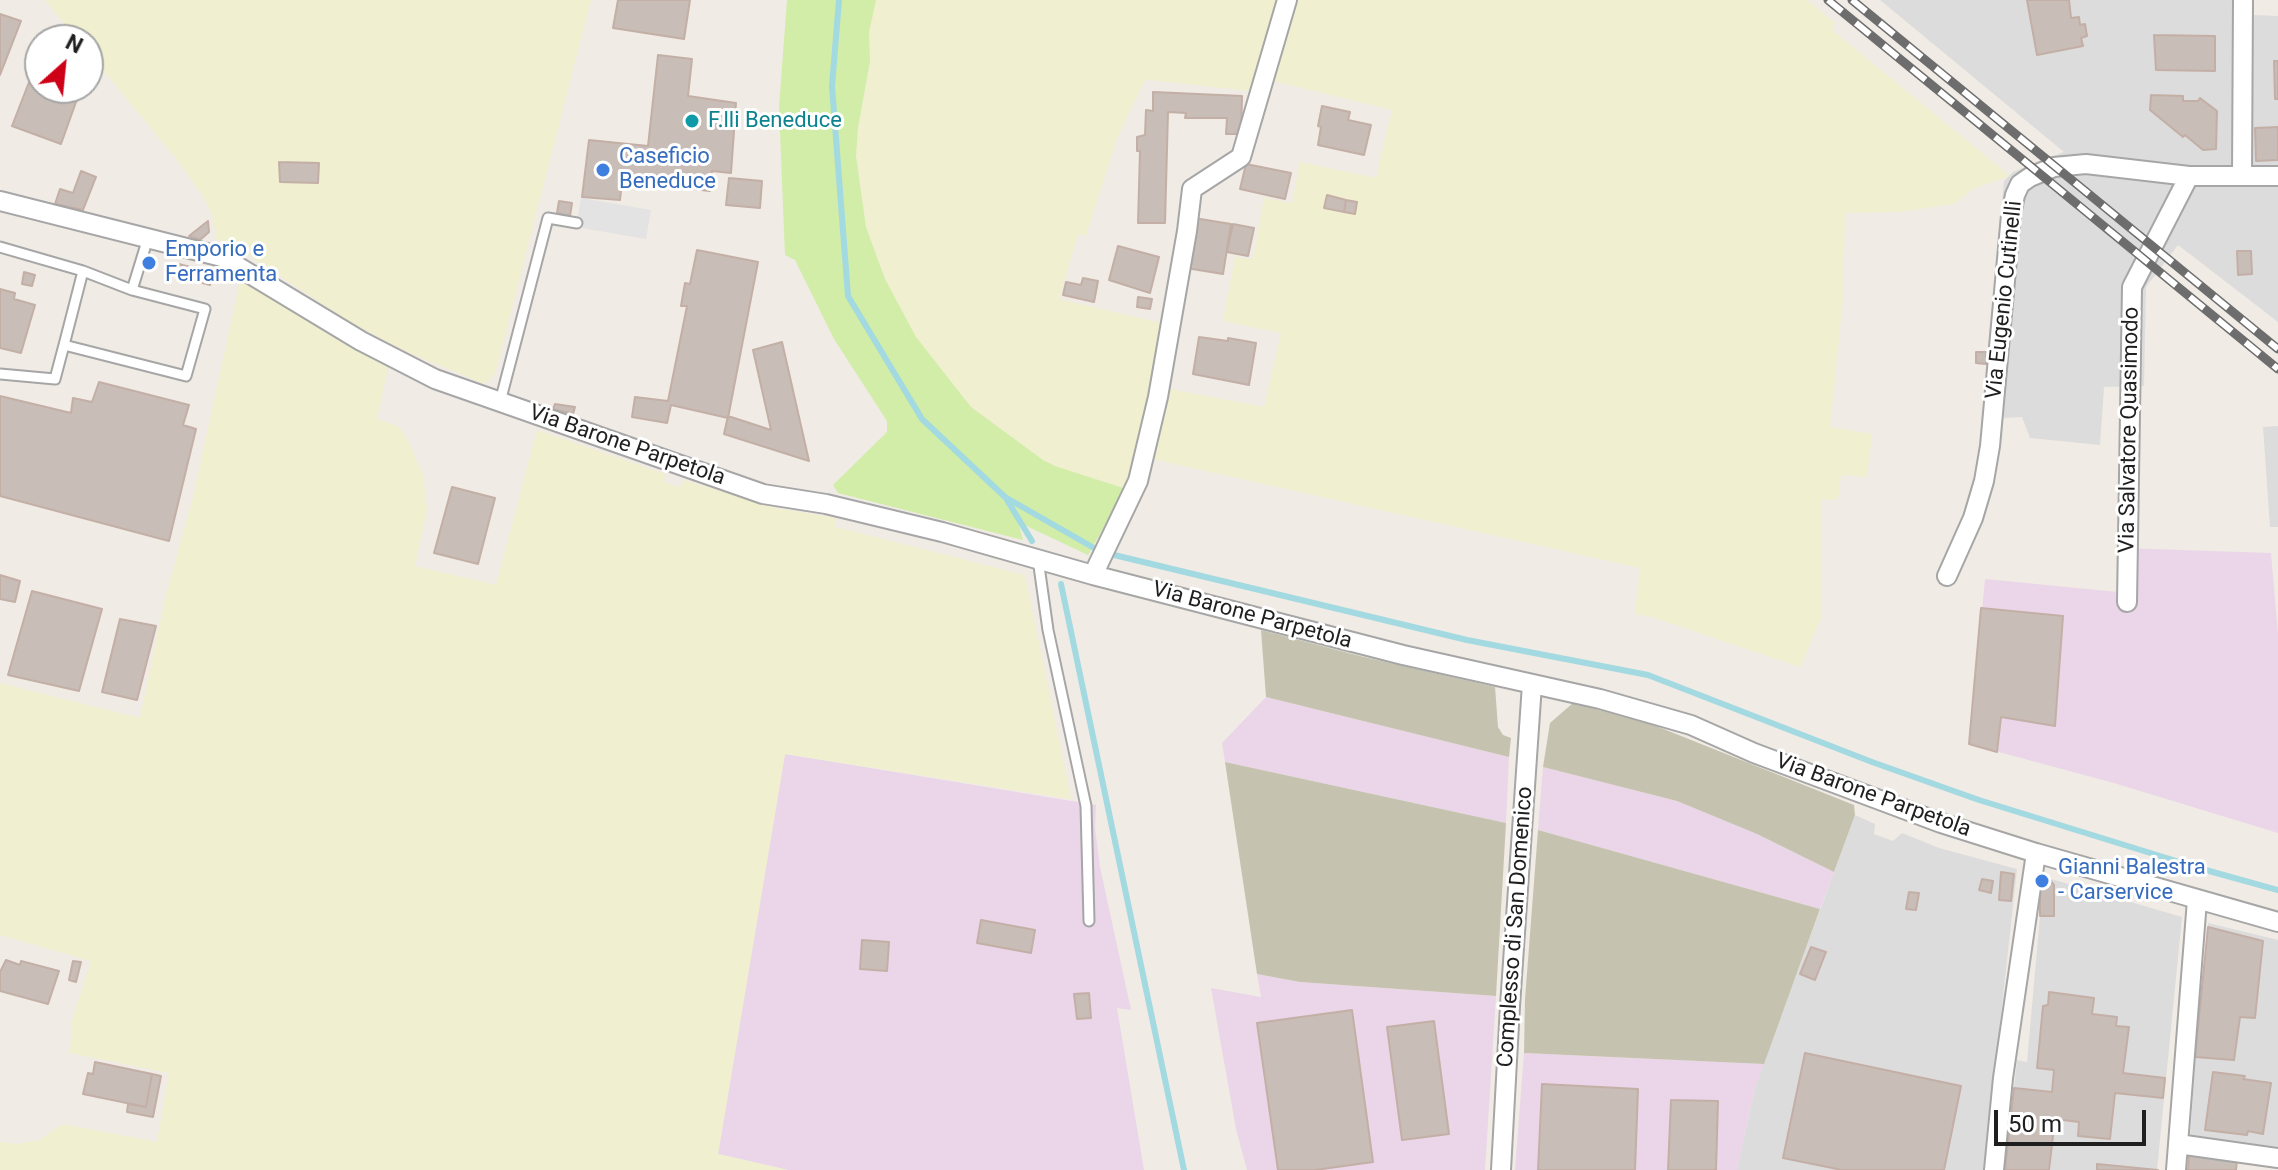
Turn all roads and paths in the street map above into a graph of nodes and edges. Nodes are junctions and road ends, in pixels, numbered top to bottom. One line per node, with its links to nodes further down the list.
1 (1287, 0): 16 (street)
2 (2243, 0): 3 (street)
3 (2242, 174): 4 (street, Via Eugenio Cutinelli); 5 (street, Via Eugenio Cutinelli)
4 (2189, 176): 17 (street, Via Eugenio Cutinelli); 18 (street, Via Salvatore Quasimodo)
5 (2278, 176)
6 (0, 201): 8 (street, Via Barone Parpetola)
7 (577, 223): 14 (lane)
8 (148, 238): 11 (lane); 14 (street, Via Barone Parpetola)
9 (0, 247): 10 (lane)
10 (83, 271): 11 (lane); 12 (lane)
11 (132, 290): 12 (lane)
12 (64, 345): 13 (lane)
13 (0, 374)
14 (500, 402): 15 (street, Via Barone Parpetola)
15 (1038, 559): 16 (street, Via Barone Parpetola); 22 (lane)
16 (1093, 575): 19 (street, Via Barone Parpetola)
17 (1947, 576)
18 (2127, 602)
19 (1532, 684): 20 (street, Via Barone Parpetola); 26 (street, Complesso di San Domenico)
20 (2036, 853): 21 (street, Via Barone Parpetola); 27 (street)
21 (2197, 900): 23 (street, Via Barone Parpetola); 24 (street)
22 (1089, 921)
23 (2278, 922)
24 (2178, 1144): 25 (street); 28 (street)
25 (2278, 1158)
26 (1501, 1170)
27 (1994, 1170)
28 (2176, 1170)

